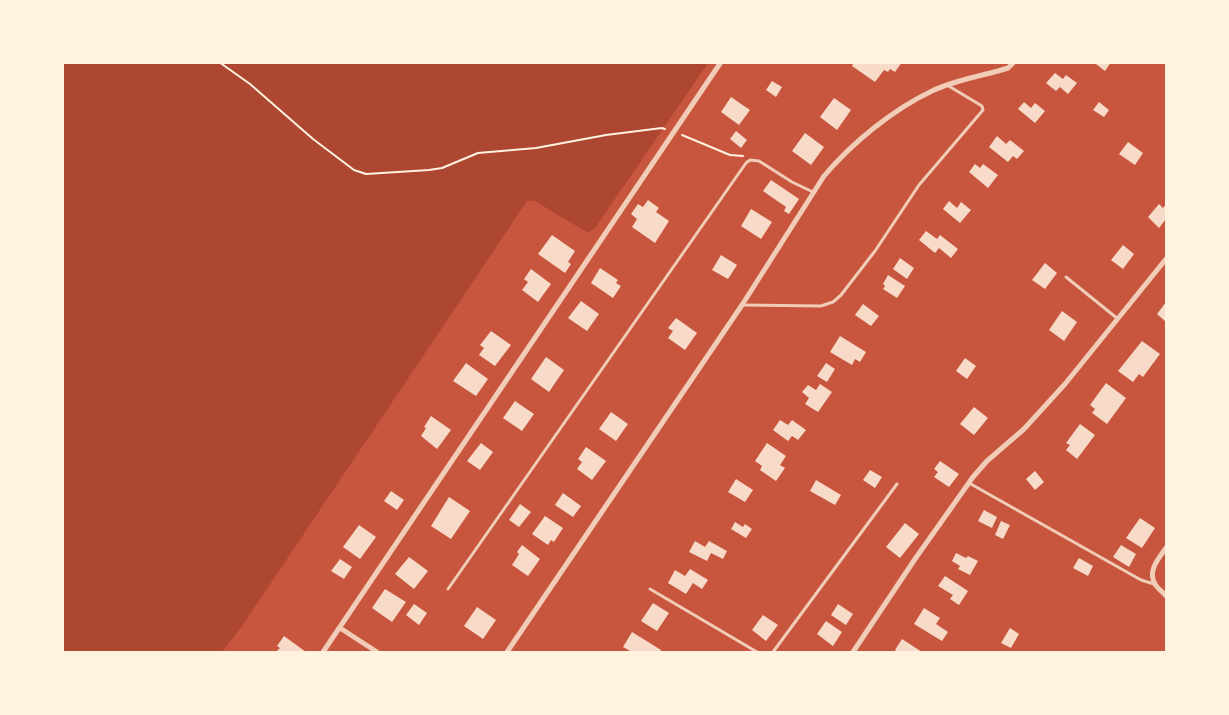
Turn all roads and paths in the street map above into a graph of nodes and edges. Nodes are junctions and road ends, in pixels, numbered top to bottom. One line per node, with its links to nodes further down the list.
1 (218, 62): 5 (path)
2 (721, 62): 5 (street)
3 (1014, 62): 4 (street)
4 (947, 85): 7 (street); 10 (lane)
5 (675, 132): 6 (path); 19 (street)
6 (759, 161): 7 (lane); 17 (lane)
7 (813, 192): 10 (street)
8 (1166, 259): 11 (street)
9 (1066, 277): 11 (lane)
10 (742, 305): 22 (street)
11 (1118, 319): 12 (street)
12 (969, 483): 15 (lane); 25 (street)
13 (897, 484): 24 (lane)
14 (1166, 548): 15 (street)
15 (1155, 584): 18 (street)
16 (650, 589): 23 (lane)
17 (448, 590)
18 (1166, 596)
19 (340, 628): 20 (street); 21 (street)
20 (323, 652)
21 (377, 652)
22 (507, 652)
23 (757, 652)
24 (773, 652)
25 (853, 652)

